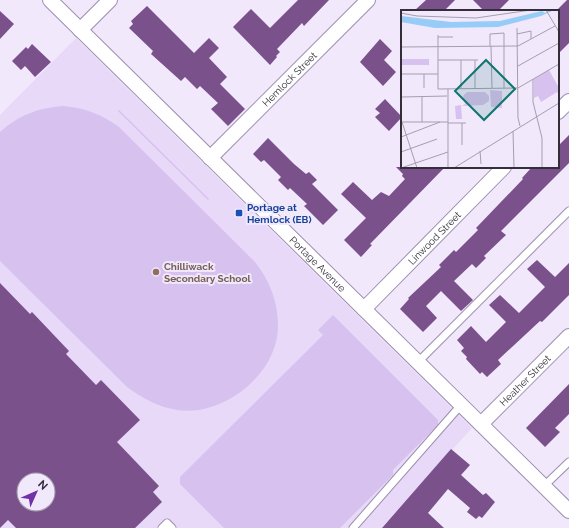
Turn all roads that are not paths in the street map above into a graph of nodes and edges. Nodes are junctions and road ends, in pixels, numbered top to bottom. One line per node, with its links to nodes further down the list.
1 (50, 0): 4 (street, Portage Avenue)
2 (110, 0): 4 (street)
3 (368, 0): 7 (street, Hemlock Street)
4 (80, 30): 7 (street, Portage Avenue)
5 (569, 101): 6 (street)
6 (559, 111)
7 (210, 158): 10 (street, Portage Avenue)
8 (503, 168): 10 (street, Linwood Street)
9 (569, 211): 12 (lane)
10 (364, 309): 12 (street, Portage Avenue)
11 (569, 336): 14 (street, Heather Street)
12 (418, 362): 13 (street, Portage Avenue)
13 (461, 405): 14 (street, Portage Avenue); 20 (lane)
14 (481, 424): 16 (street, Portage Avenue)
15 (569, 462): 16 (lane)
16 (544, 486): 17 (street, Portage Avenue)
17 (569, 511)
18 (162, 528): 19 (lane)
19 (172, 528)
20 (353, 528)

